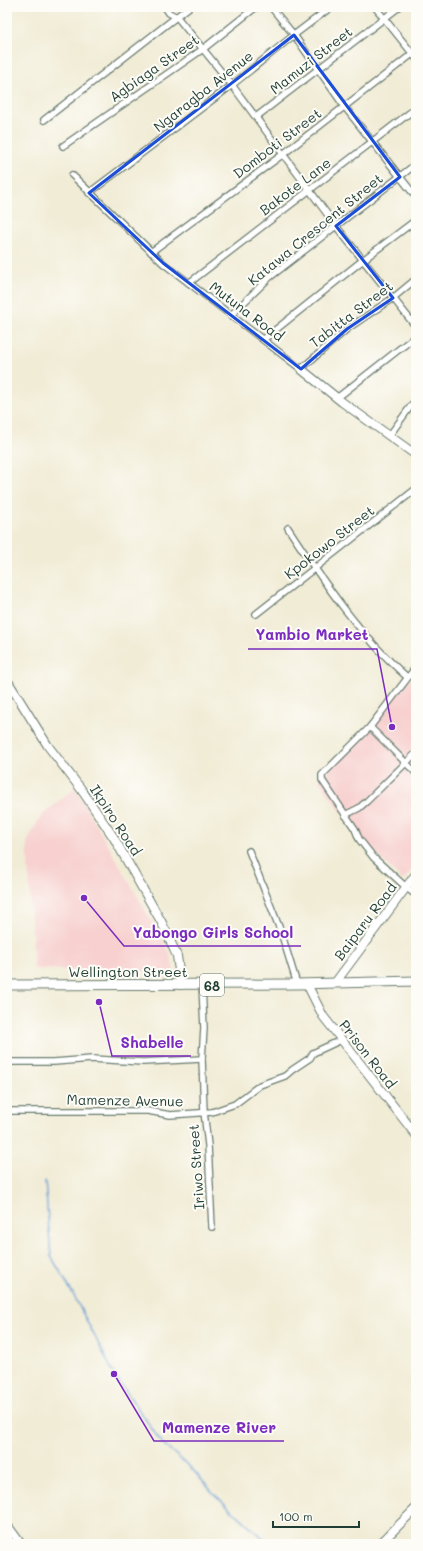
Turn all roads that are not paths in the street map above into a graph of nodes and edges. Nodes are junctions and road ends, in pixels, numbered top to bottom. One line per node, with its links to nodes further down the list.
1 (165, 7): 8 (street)
2 (189, 7): 8 (street)
3 (256, 7): 11 (street, Agbiaga Street)
4 (271, 7): 10 (street)
5 (330, 7): 10 (street, Ngaragba Avenue)
6 (375, 7): 9 (street)
7 (399, 7): 9 (street, Mamuzi Street)
8 (177, 17): 11 (street); 18 (street)
9 (384, 18): 12 (street); 13 (street, Mamuzi Street)
10 (294, 35): 13 (street); 14 (street, Ngaragba Avenue)
11 (203, 49): 14 (street); 20 (street, Agbiaga Street)
12 (415, 54): 15 (street, Domboti Street)
13 (318, 69): 15 (street); 17 (street, Mamuzi Street)
14 (232, 86): 17 (street); 26 (street, Ngaragba Avenue)
15 (344, 106): 19 (street); 21 (street, Domboti Street)
16 (416, 108): 19 (street, Bakote Lane)
17 (256, 117): 21 (street)
18 (44, 120)
19 (373, 142): 24 (street); 25 (street, Bakote Lane)
20 (63, 146)
21 (282, 154): 25 (street); 30 (street, Domboti Street)
22 (416, 164): 24 (street, Katawa Crescent Street)
23 (72, 175): 26 (street, Mutuna Road)
24 (400, 177): 27 (street); 29 (street, Katawa Crescent Street)
25 (309, 191): 29 (street); 33 (street, Bakote Lane)
26 (89, 193): 30 (street, Mutuna Road)
27 (416, 198)
28 (416, 220): 31 (street)
29 (336, 226): 31 (street); 35 (street, Katawa Crescent Street)
30 (151, 252): 33 (street, Mutuna Road)
31 (363, 260): 34 (street); 38 (street)
32 (416, 279): 34 (street, Tabitta Street)
33 (189, 283): 35 (street, Mutuna Road)
34 (393, 298): 36 (street); 39 (street, Tabitta Street)
35 (230, 315): 38 (street, Mutuna Road)
36 (416, 327)
37 (416, 336): 40 (street)
38 (264, 340): 39 (street, Mutuna Road)
39 (301, 369): 40 (street, Mutuna Road)
40 (337, 398): 42 (street, Mutuna Road)
41 (416, 399): 42 (street)
42 (389, 436): 43 (street, Mutuna Road)
43 (416, 456)
44 (416, 490): 46 (street, Kpokowo Street)
45 (288, 528): 46 (street)
46 (315, 568): 47 (street, Kpokowo Street); 49 (street)
47 (256, 614)
48 (415, 669): 49 (street)
49 (408, 677): 51 (street)
50 (7, 680): 67 (street, Ikpiro Road)
51 (370, 728): 53 (street); 55 (street)
52 (416, 753): 53 (street)
53 (406, 763): 54 (street); 55 (street)
54 (416, 773)
55 (345, 815): 58 (street)
56 (249, 851): 64 (street)
57 (416, 874): 58 (street, Baiparu Road)
58 (407, 888): 59 (street); 63 (street, Baiparu Road)
59 (416, 895)
60 (7, 963): 61 (street)
61 (7, 967)
62 (416, 981): 63 (main road, Wellington Street / 68)
63 (335, 983): 65 (main road, Wellington Street / 68)
64 (297, 984): 65 (main road, Wellington Street / 68); 68 (main road, Wellington Street / 68)
65 (307, 984): 69 (street, Prison Road)
66 (7, 985): 67 (main road, Wellington Street / 68)
67 (181, 985): 68 (main road, Wellington Street / 68)
68 (202, 985): 70 (street, Iriwo Street)
69 (341, 1040): 73 (street, Mamenze Avenue); 75 (street, Prison Road)
70 (202, 1059): 71 (street); 73 (street, Iriwo Street)
71 (7, 1062)
72 (7, 1111): 73 (street, Mamenze Avenue)
73 (204, 1112): 77 (street, Iriwo Street)
74 (416, 1121): 75 (street)
75 (410, 1127): 76 (street, Prison Road)
76 (416, 1135)
77 (212, 1227)
78 (416, 1508): 81 (street)
79 (7, 1525): 80 (street)
80 (21, 1544)
81 (380, 1544)

